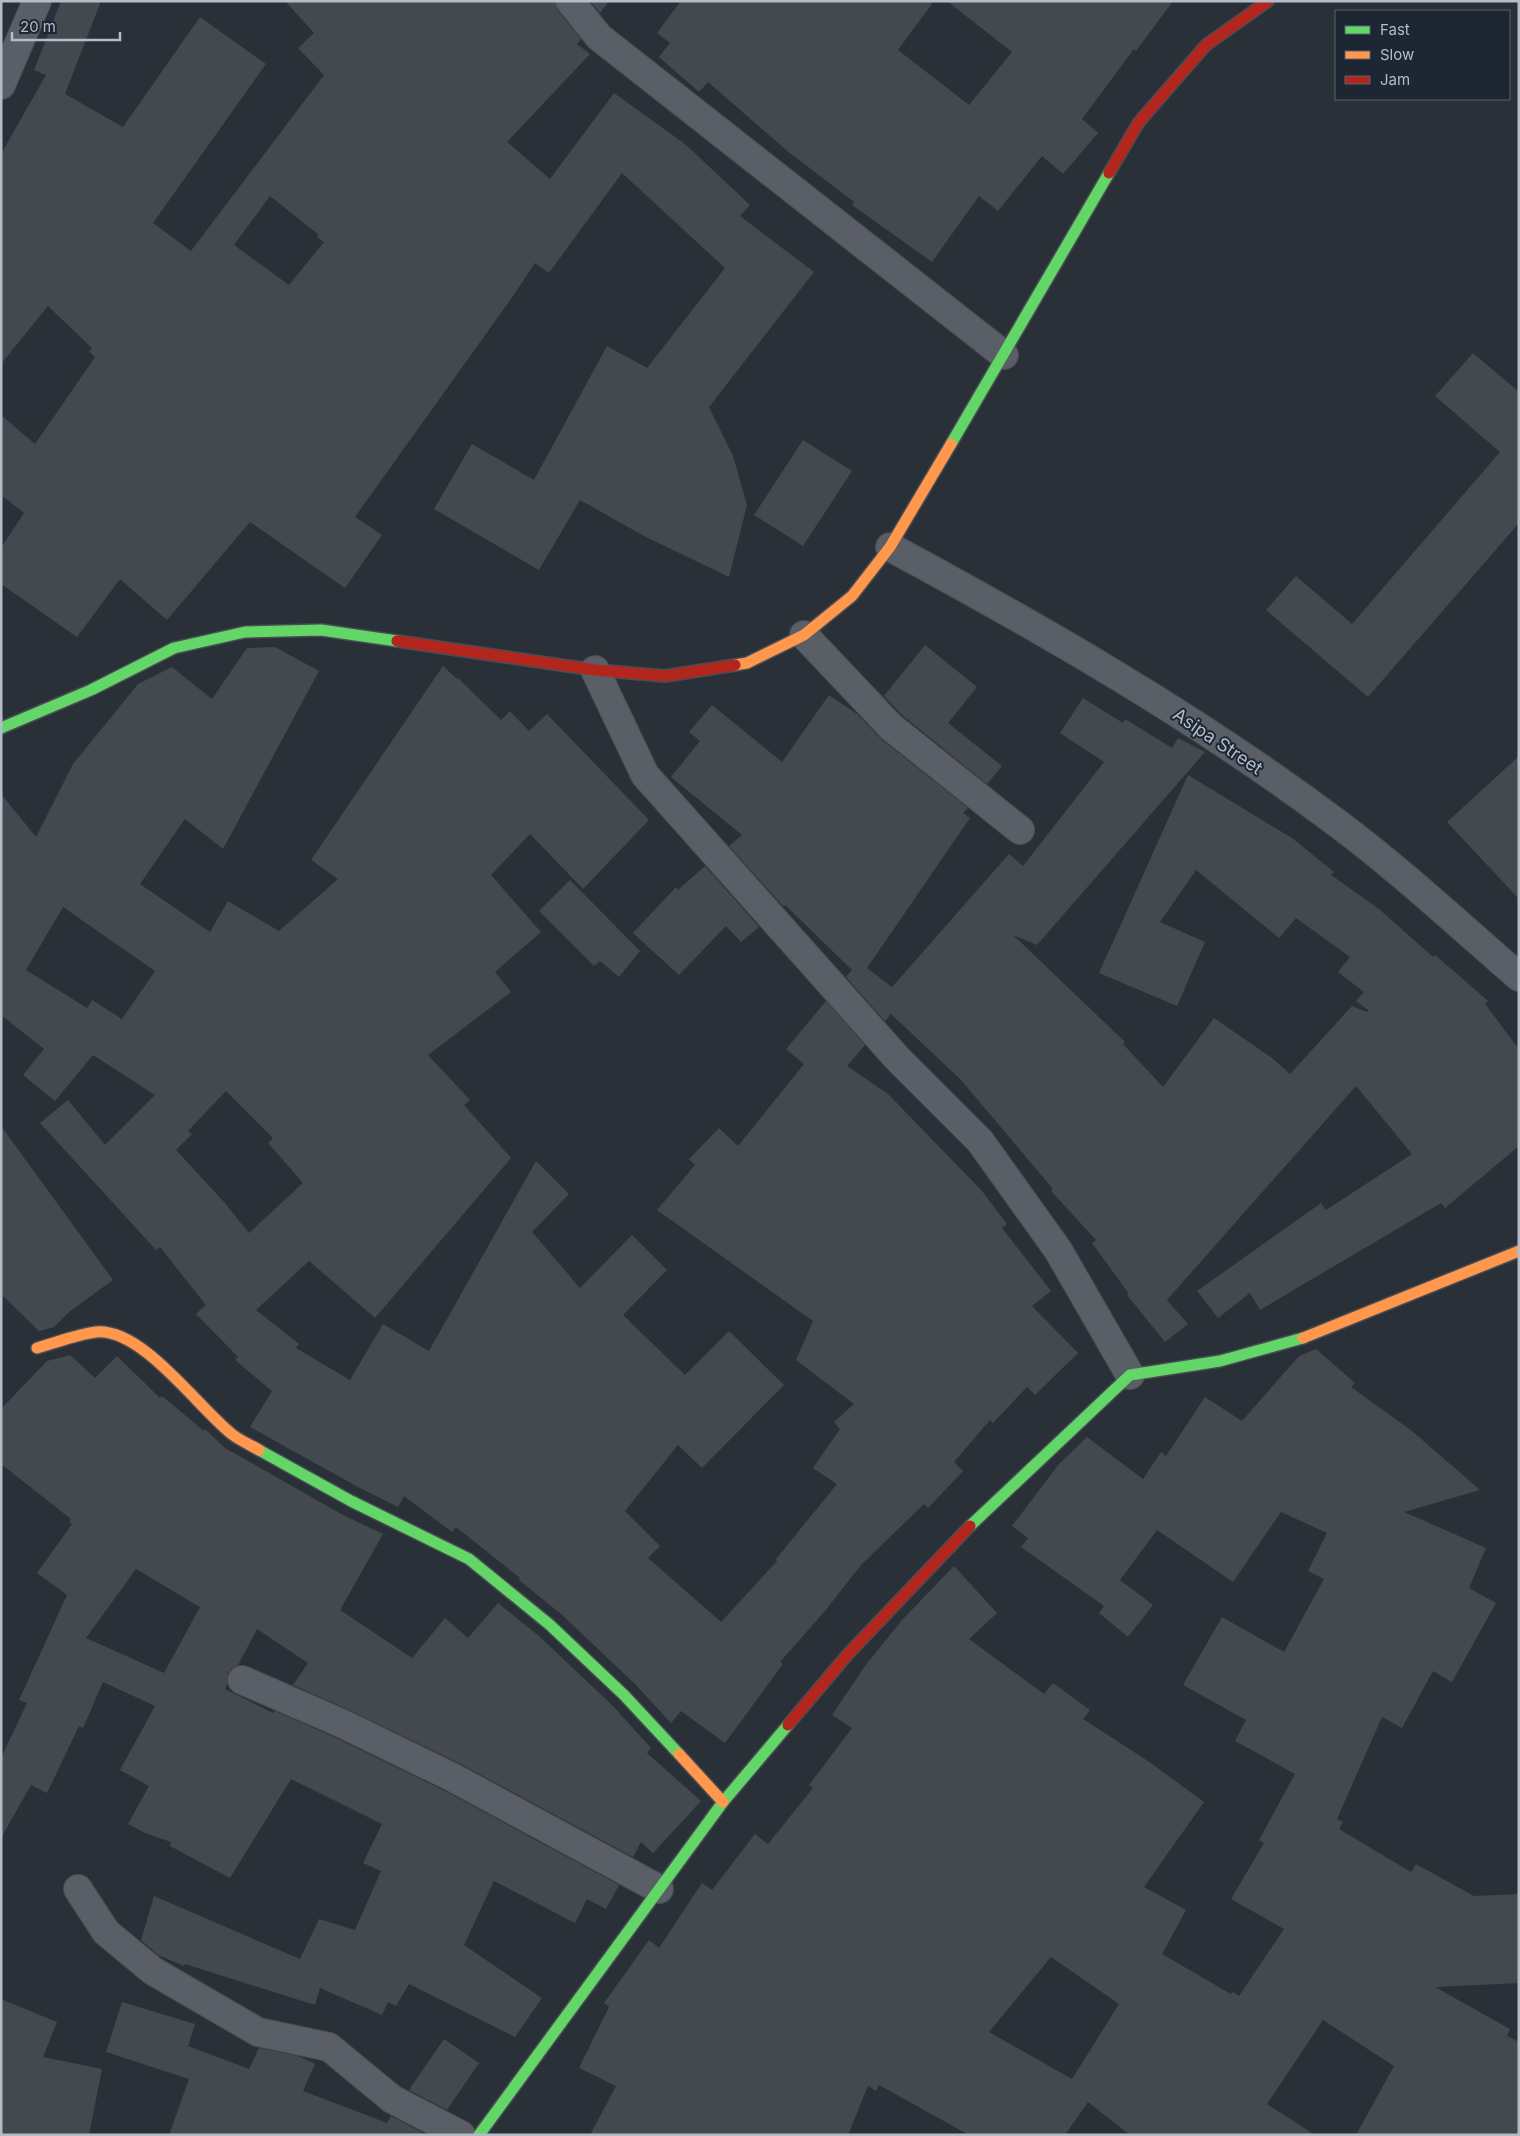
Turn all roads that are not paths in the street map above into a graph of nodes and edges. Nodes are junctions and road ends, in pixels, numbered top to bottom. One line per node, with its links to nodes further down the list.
1 (37, 1): 4 (street)
2 (570, 1): 5 (street)
3 (1268, 1): 5 (street)
4 (1, 85)
5 (1004, 355): 6 (street)
6 (890, 547): 7 (street); 11 (street, Asipa Street)
7 (804, 636): 8 (street); 10 (street)
8 (595, 670): 9 (street); 14 (street)
9 (1, 728)
10 (1020, 830)
11 (1519, 976)
12 (1519, 1251): 14 (street)
13 (37, 1348): 16 (street)
14 (1130, 1375): 16 (street)
15 (242, 1680): 18 (street)
16 (723, 1802): 18 (street)
17 (78, 1889): 19 (street)
18 (659, 1889): 20 (street)
19 (461, 2135)
20 (479, 2135)

